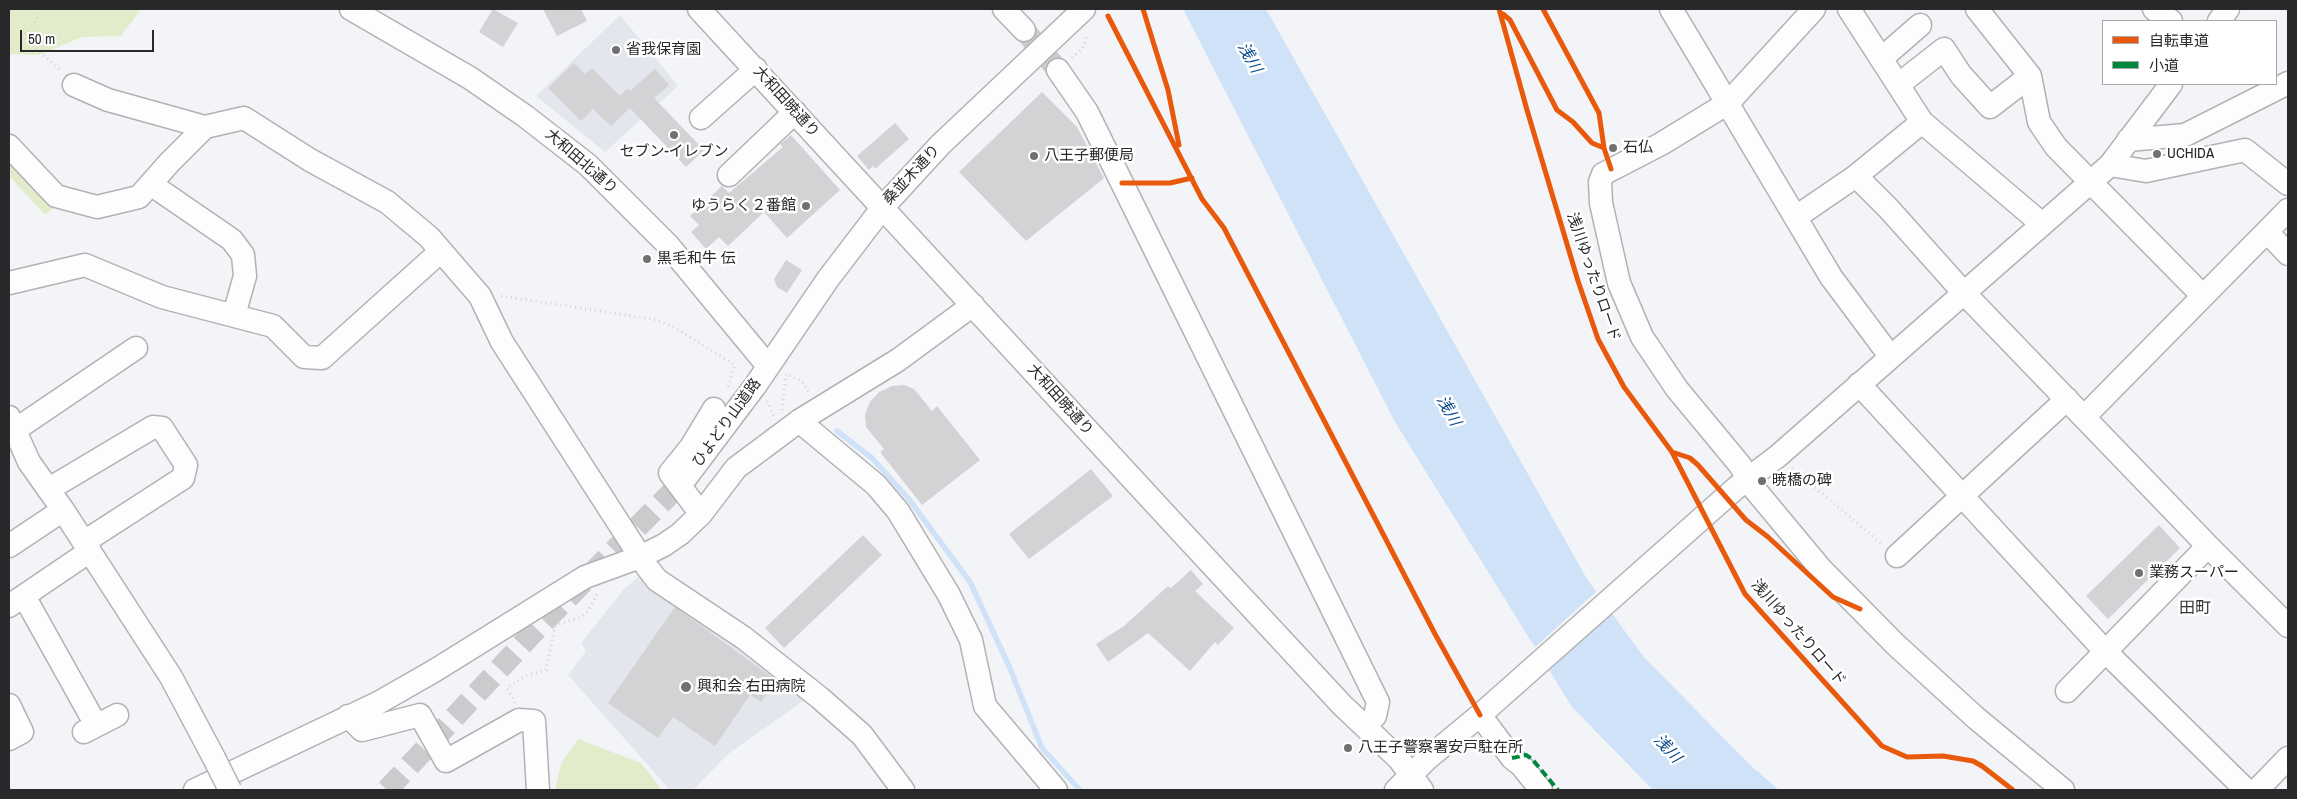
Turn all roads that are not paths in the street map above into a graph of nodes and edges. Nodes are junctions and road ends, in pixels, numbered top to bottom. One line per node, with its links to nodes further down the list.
1 (350, 9): 50 (street, 大和田北通り)
2 (699, 9): 17 (street, 大和田暁通り)
3 (1004, 9): 14 (street)
4 (1084, 9): 36 (street, 桑並木通り)
5 (1672, 9): 23 (street)
6 (1814, 9): 23 (street)
7 (1849, 9): 15 (street)
8 (1977, 9): 18 (street)
9 (2154, 9): 11 (street)
10 (2228, 9): 12 (street)
11 (2170, 20)
12 (2220, 20)
13 (1920, 24): 15 (street)
14 (1024, 30)
15 (1881, 59): 20 (street)
16 (1062, 67): 76 (street)
17 (756, 69): 24 (street, 大和田暁通り); 25 (street)
18 (2030, 76): 20 (street); 33 (street)
19 (2288, 83): 28 (street)
20 (1898, 85): 26 (street)
21 (2171, 85): 28 (street)
22 (74, 86): 27 (street)
23 (1728, 103): 38 (street); 58 (street)
24 (795, 112): 31 (street); 36 (street, 大和田暁通り)
25 (702, 118)
26 (1922, 122): 32 (street); 39 (street)
27 (206, 127): 35 (street); 41 (street)
28 (2128, 140): 30 (street)
29 (9, 146): 35 (street)
30 (2110, 165): 33 (street); 34 (street)
31 (729, 175)
32 (1856, 176): 38 (street); 44 (street)
33 (2089, 182): 39 (street); 45 (street)
34 (2288, 184)
35 (152, 185): 47 (street)
36 (883, 207): 46 (street, 大和田暁通り); 50 (street, 桑並木通り)
37 (2288, 210): 40 (street)
38 (1796, 217): 49 (street)
39 (2042, 224): 44 (street)
40 (2268, 232): 42 (street); 45 (street)
41 (441, 251): 47 (street); 67 (street)
42 (2288, 254)
43 (9, 284): 47 (street)
44 (1964, 293): 49 (street); 52 (street)
45 (2203, 296): 54 (street)
46 (973, 305): 55 (street); 76 (street, 大和田暁通り)
47 (234, 315)
48 (136, 348): 56 (street)
49 (1890, 356): 51 (street)
50 (777, 370): 57 (street, ひよどり山道路)
51 (1859, 384): 58 (street); 60 (street)
52 (2067, 399): 54 (street); 60 (street)
53 (714, 409): 62 (street)
54 (2084, 417): 64 (street)
55 (798, 418): 62 (street); 84 (street)
56 (12, 423): 59 (street)
57 (685, 479)
58 (1742, 483): 73 (street); 86 (street)
59 (49, 489): 61 (street); 65 (street)
60 (1962, 498): 66 (street); 70 (street)
61 (63, 510): 63 (street); 65 (street)
62 (701, 514): 67 (street)
63 (9, 546)
64 (2208, 546): 69 (street); 70 (street)
65 (87, 547): 68 (street); 81 (street, bridge)
66 (1897, 556)
67 (640, 557): 75 (street); 83 (street)
68 (17, 601): 74 (street)
69 (2288, 626)
70 (2105, 651): 71 (street); 87 (street)
71 (2067, 690)
72 (9, 705): 77 (street)
73 (1485, 710): 79 (street); 85 (street)
74 (117, 715)
75 (348, 716): 80 (street); 82 (street)
76 (1366, 726): 79 (street, 大和田暁通り)
77 (9, 739)
78 (2288, 758): 88 (street)
79 (1410, 785)
80 (195, 790)
81 (230, 790)
82 (538, 790)
83 (903, 790)
84 (1056, 790)
85 (1541, 790)
86 (2063, 790)
87 (2246, 790)
88 (2257, 790)

